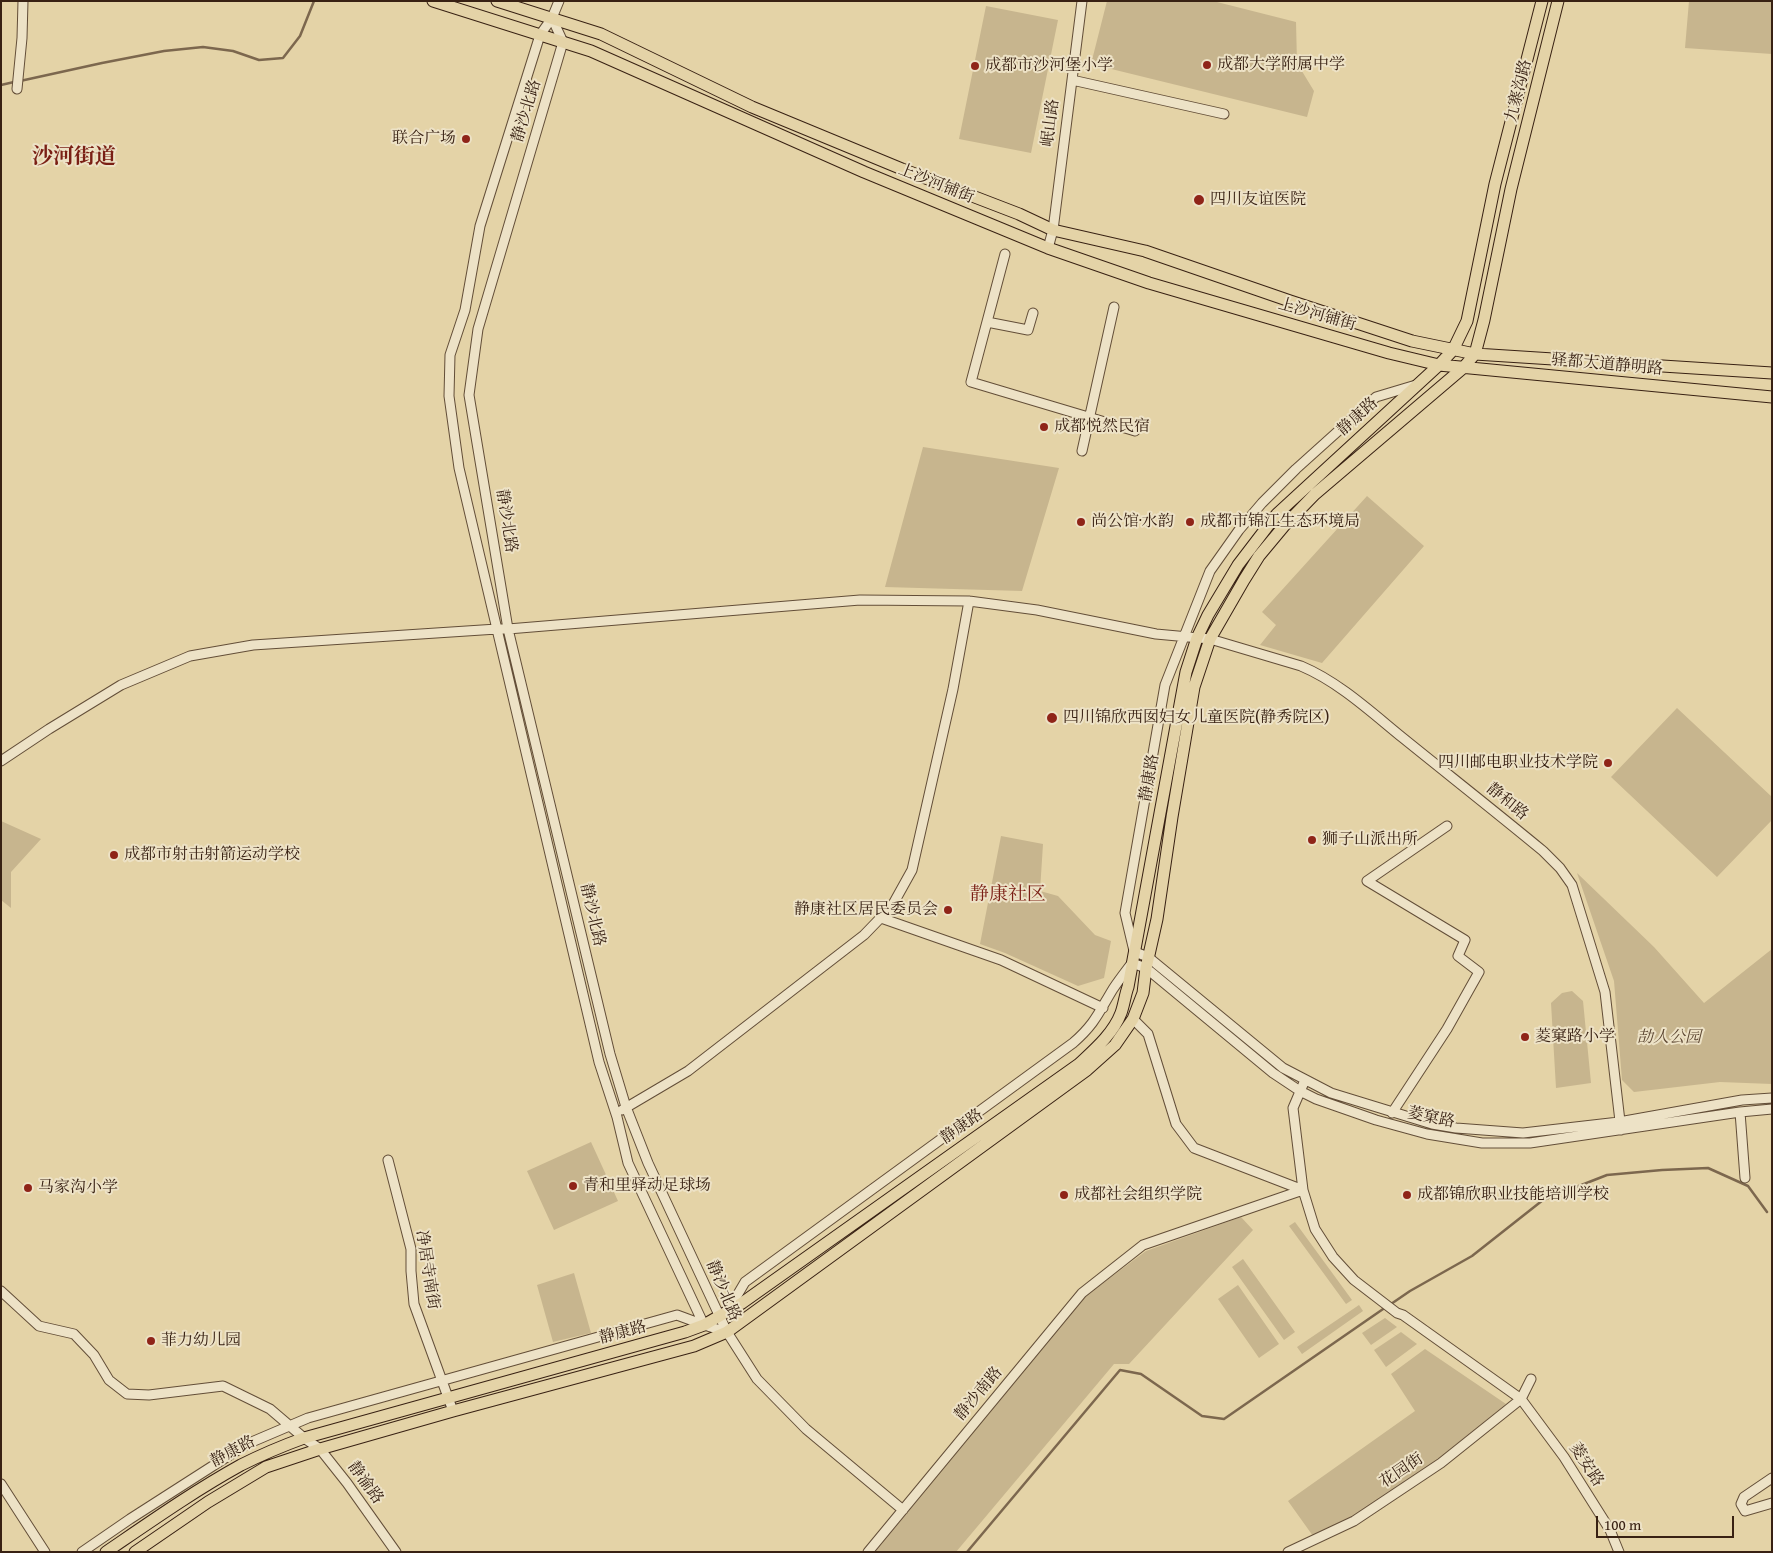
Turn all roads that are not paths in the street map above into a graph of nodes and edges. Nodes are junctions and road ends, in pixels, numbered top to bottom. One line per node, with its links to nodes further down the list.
1 (23, 1): 12 (street)
2 (433, 1): 9 (main road, 上沙河铺街)
3 (497, 1): 8 (main road, 上沙河铺街)
4 (559, 1): 8 (street, 静沙北路)
5 (1082, 1): 11 (street, 岷山路)
6 (1542, 1): 20 (main road, 九寨沟路)
7 (1558, 1): 21 (main road, 九寨沟路)
8 (552, 18): 9 (street, 静沙北路); 10 (street); 14 (main road, 上沙河铺街)
9 (540, 35): 10 (main road, 上沙河铺街); 31 (street, 静沙北路)
10 (563, 42): 15 (main road, 上沙河铺街); 32 (street, 静沙北路)
11 (1072, 80): 13 (street); 14 (street, 岷山路)
12 (18, 89)
13 (1224, 114)
14 (1053, 230): 15 (street, 岷山路); 20 (main road, 上沙河铺街)
15 (1048, 248): 22 (main road, 上沙河铺街)
16 (1005, 254): 19 (street)
17 (1114, 307): 27 (street)
18 (1033, 313): 19 (street)
19 (987, 322): 27 (street)
20 (1453, 350): 21 (main road, 驿都大道静明路); 22 (main road, 静康路)
21 (1475, 354): 23 (main road, 静康路); 24 (main road, 驿都大道静明路)
22 (1439, 365): 23 (main road, 驿都大道静明路); 25 (main road, 静康路)
23 (1463, 368): 26 (main road, 驿都大道静明路); 35 (main road, 静康路)
24 (1772, 373)
25 (1417, 385): 33 (street); 34 (main road, 静康路)
26 (1772, 397)
27 (1089, 418): 28 (street); 29 (street)
28 (1135, 431)
29 (1082, 451)
30 (969, 601): 32 (street, 静和路); 33 (street, 静和路); 38 (street)
31 (497, 629): 32 (street, 静和路); 36 (street, 静和路); 50 (street, 静沙北路)
32 (508, 629): 46 (street, 静沙北路)
33 (1184, 637): 34 (street, 静和路); 39 (street)
34 (1197, 638): 35 (street, 静和路); 39 (main road, 静康路)
35 (1210, 639): 40 (main road, 静康路); 51 (street, 静和路)
36 (1, 761)
37 (1447, 826): 49 (street)
38 (881, 918): 41 (street); 46 (street)
39 (1134, 956): 40 (street, 菱窠路); 41 (street); 56 (main road, 静康路)
40 (1147, 962): 42 (main road, 静康路); 43 (street, 菱窠路); 44 (street, 菱窠路)
41 (1103, 1008): 56 (street)
42 (1133, 1019): 54 (street); 58 (main road, 静康路)
43 (1305, 1080): 44 (street, 菱安路); 49 (street, 菱窠路)
44 (1300, 1091): 51 (street, 菱窠路); 54 (street, 菱安路)
45 (1772, 1098): 51 (street, 菱窠路)
46 (626, 1107): 50 (street); 56 (street, 静沙北路)
47 (1772, 1109): 48 (street, 菱窠路)
48 (1740, 1112): 51 (street, 菱窠路); 53 (street)
49 (1392, 1113): 51 (street, 菱窠路)
50 (616, 1114): 57 (street, 静沙北路)
51 (1620, 1126)
52 (388, 1160): 60 (street, 净居寺南街)
53 (1745, 1178)
54 (1302, 1190): 62 (street, 菱安路); 70 (street, 静沙南路)
55 (1, 1291): 64 (street, 静渝路)
56 (724, 1314): 57 (main road, 静康路); 58 (street, 静沙北路)
57 (704, 1325): 58 (street, 静沙北路); 60 (street); 61 (main road, 静康路)
58 (727, 1332): 63 (main road, 静康路); 70 (street)
59 (1531, 1379): 62 (street)
60 (442, 1380): 61 (street, 净居寺南街); 64 (street)
61 (448, 1398): 63 (street, 净居寺南街); 65 (main road, 静康路)
62 (1521, 1399): 77 (street, 花园街); 78 (street, 菱安路)
63 (453, 1411): 66 (main road, 静康路)
64 (289, 1426): 65 (street, 静渝路); 72 (street)
65 (304, 1438): 66 (street, 静渝路); 73 (main road, 静康路)
66 (320, 1448): 74 (main road, 静康路); 75 (street, 静渝路)
67 (1772, 1478): 69 (street)
68 (1, 1484): 71 (street)
69 (1772, 1503)
70 (903, 1510): 76 (street, 静沙南路)
71 (45, 1552)
72 (82, 1552)
73 (106, 1552)
74 (135, 1552)
75 (396, 1552)
76 (868, 1552)
77 (1288, 1552)
78 (1619, 1552)

